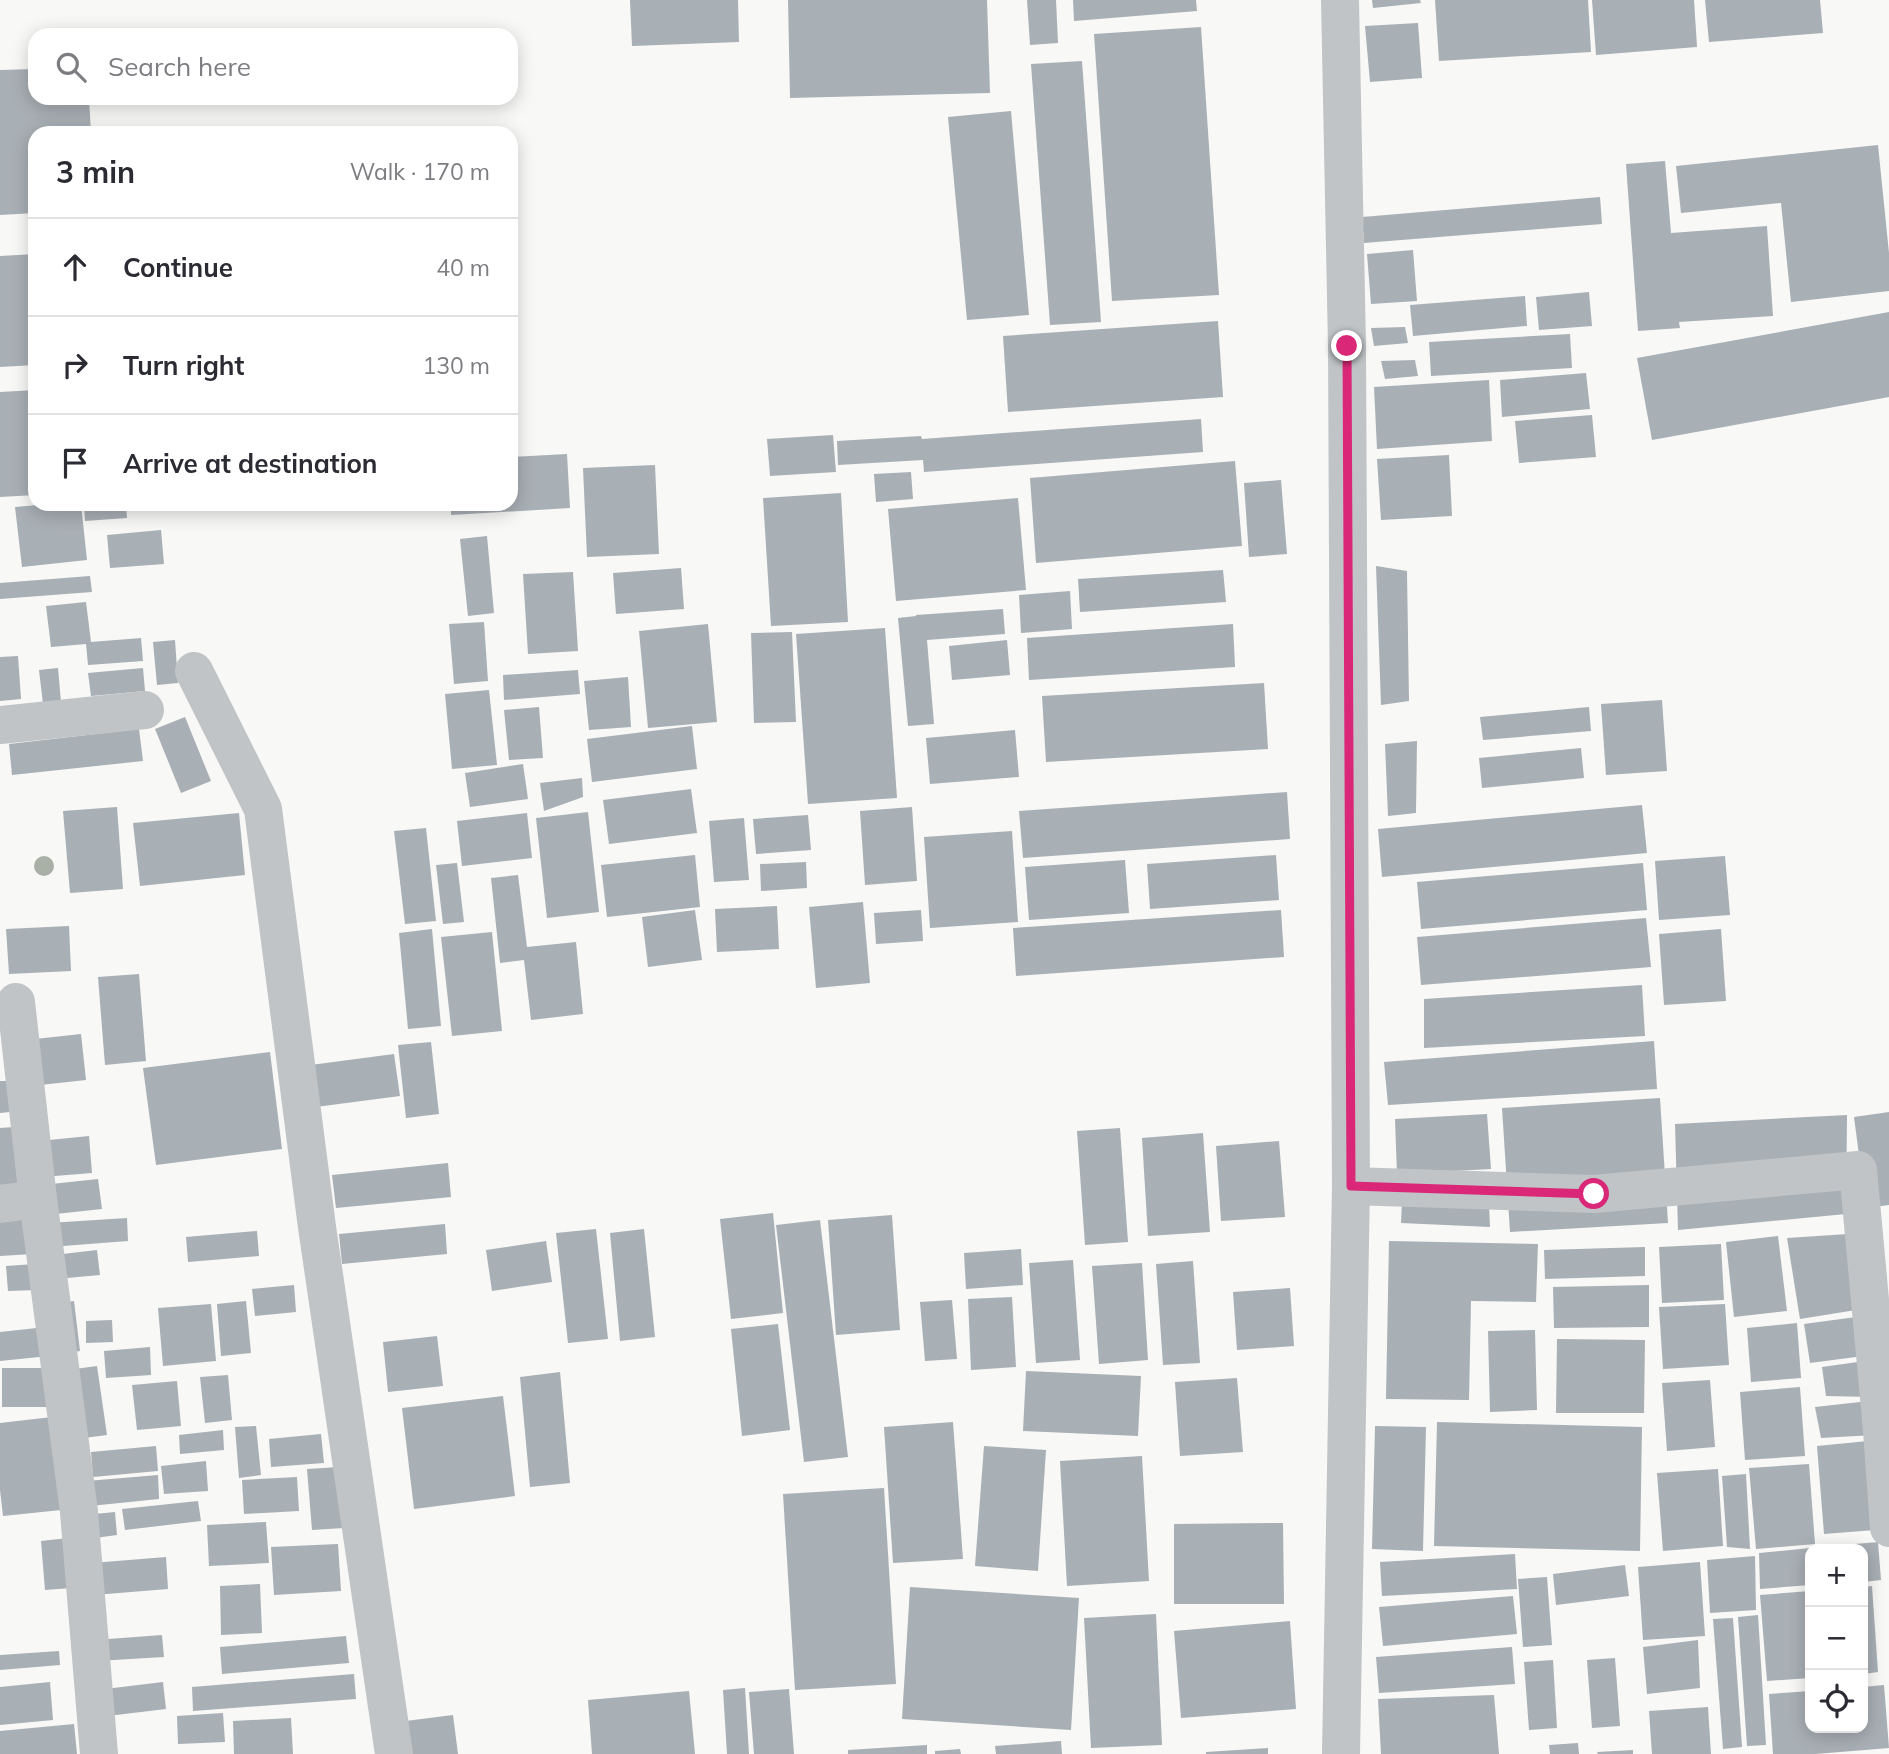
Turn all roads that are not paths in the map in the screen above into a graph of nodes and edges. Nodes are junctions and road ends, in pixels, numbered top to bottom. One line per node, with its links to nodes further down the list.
1 (1340, 0): 6 (street)
2 (194, 671): 11 (street)
3 (145, 710): 4 (street)
4 (0, 725)
5 (16, 1002): 7 (street)
6 (1351, 1186): 9 (street); 12 (street)
7 (37, 1199): 8 (street); 10 (street)
8 (0, 1204)
9 (1889, 1528)
10 (99, 1754)
11 (394, 1754)
12 (1341, 1754)

